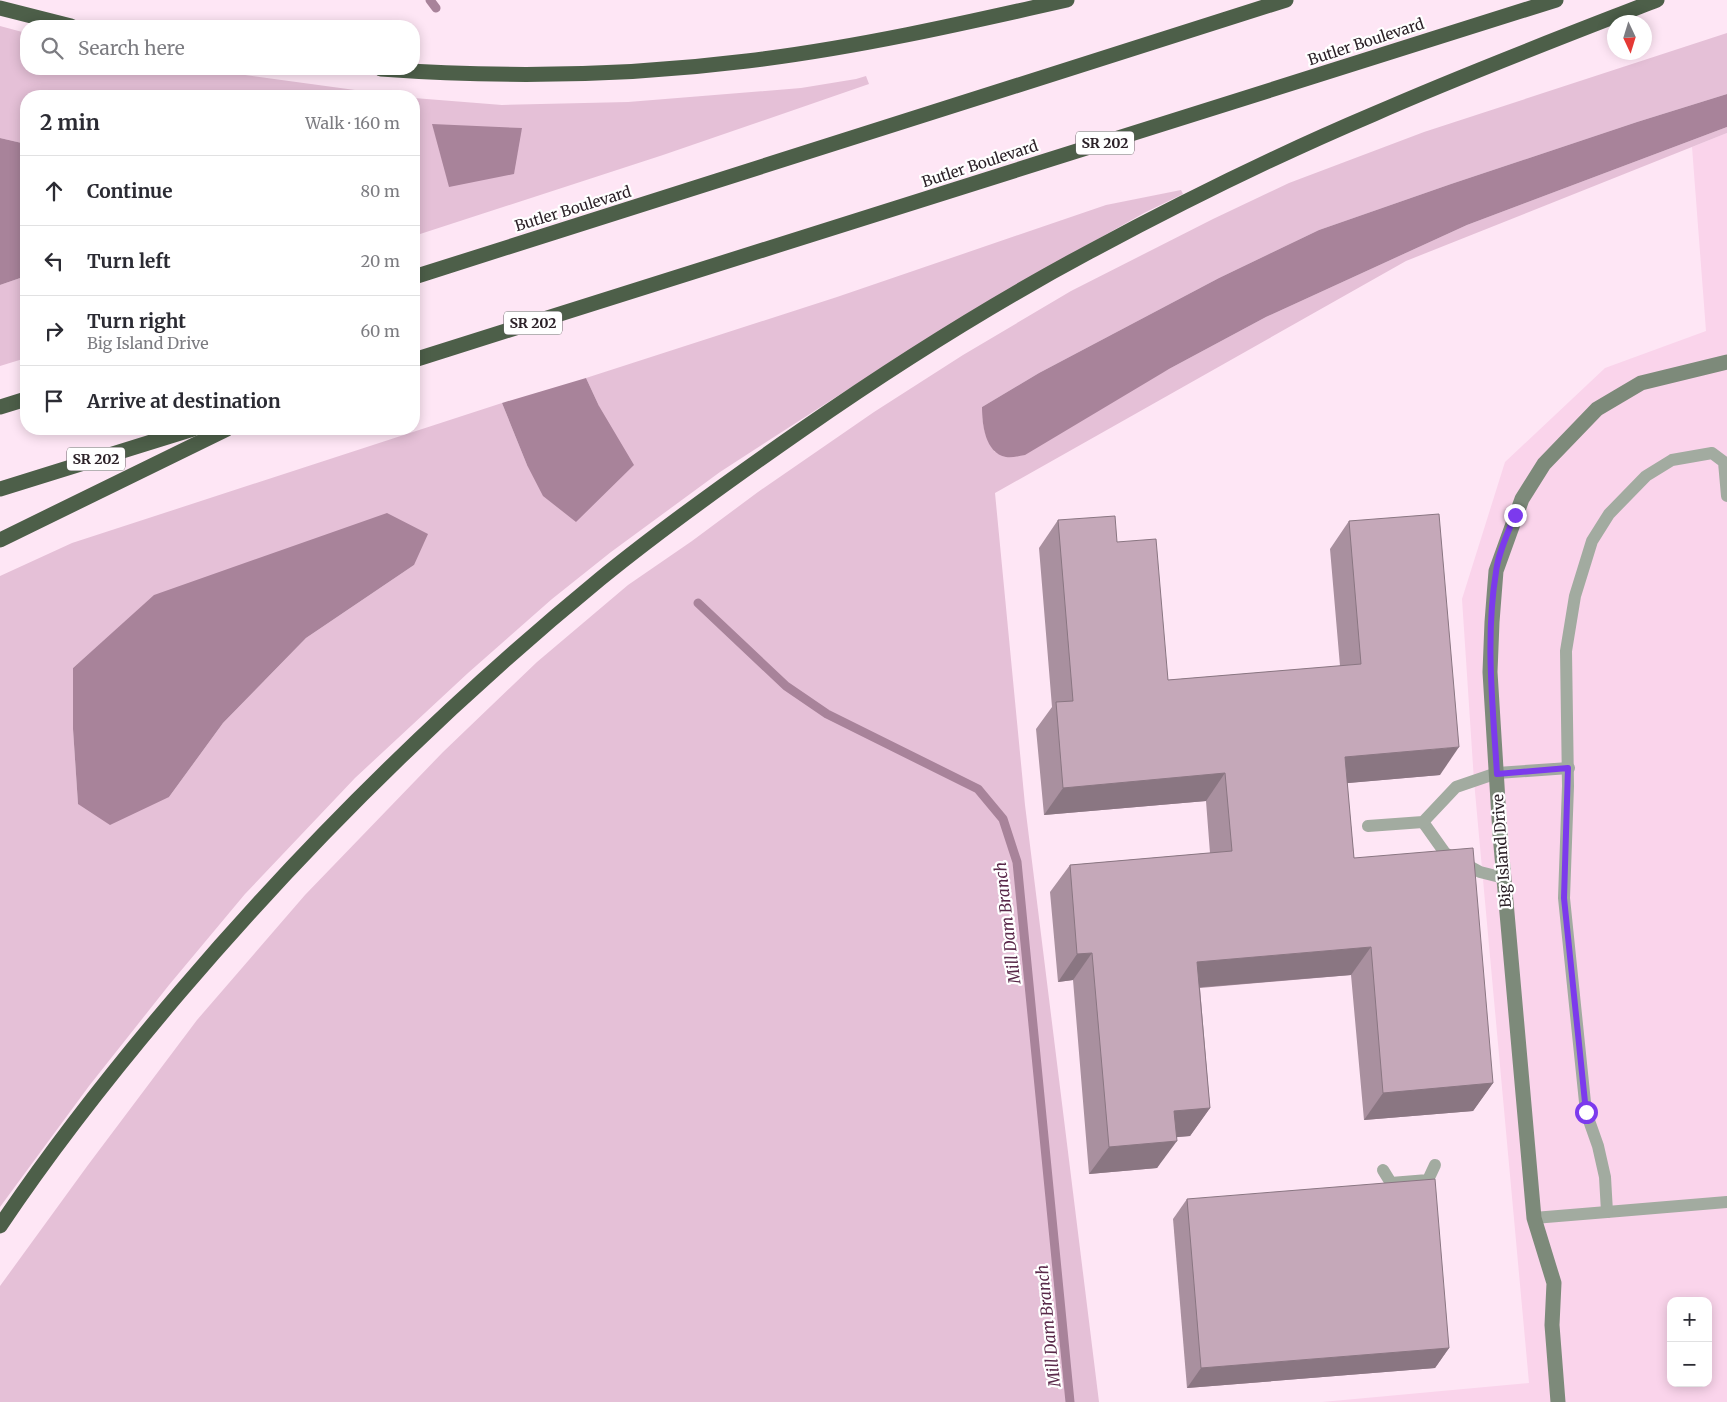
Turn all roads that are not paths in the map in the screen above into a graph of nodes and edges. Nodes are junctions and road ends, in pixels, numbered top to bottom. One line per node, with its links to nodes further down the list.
1 (1067, 0): 7 (highway)
2 (1286, 0): 8 (highway, Butler Boulevard)
3 (1556, 0): 9 (highway, Butler Boulevard / SR 202)
4 (1657, 0): 28 (highway)
5 (0, 8): 6 (highway)
6 (47, 20)
7 (420, 72)
8 (420, 275)
9 (420, 358)
10 (1727, 362): 19 (street, Big Island Drive)
11 (20, 401): 12 (highway)
12 (0, 407)
13 (174, 435): 15 (highway, SR 202)
14 (215, 435): 17 (highway)
15 (0, 490)
16 (1727, 496): 18 (lane)
17 (0, 540)
18 (1568, 768): 19 (lane); 26 (lane)
19 (1497, 774): 20 (lane); 22 (street, Big Island Drive)
20 (1423, 822): 21 (lane); 22 (lane)
21 (1368, 826)
22 (1504, 878): 27 (street, Big Island Drive)
23 (1435, 1165): 24 (lane)
24 (1383, 1170)
25 (1727, 1202): 26 (lane)
26 (1607, 1212): 27 (lane)
27 (1534, 1218): 29 (street, Big Island Drive)
28 (0, 1226)
29 (1558, 1402)

